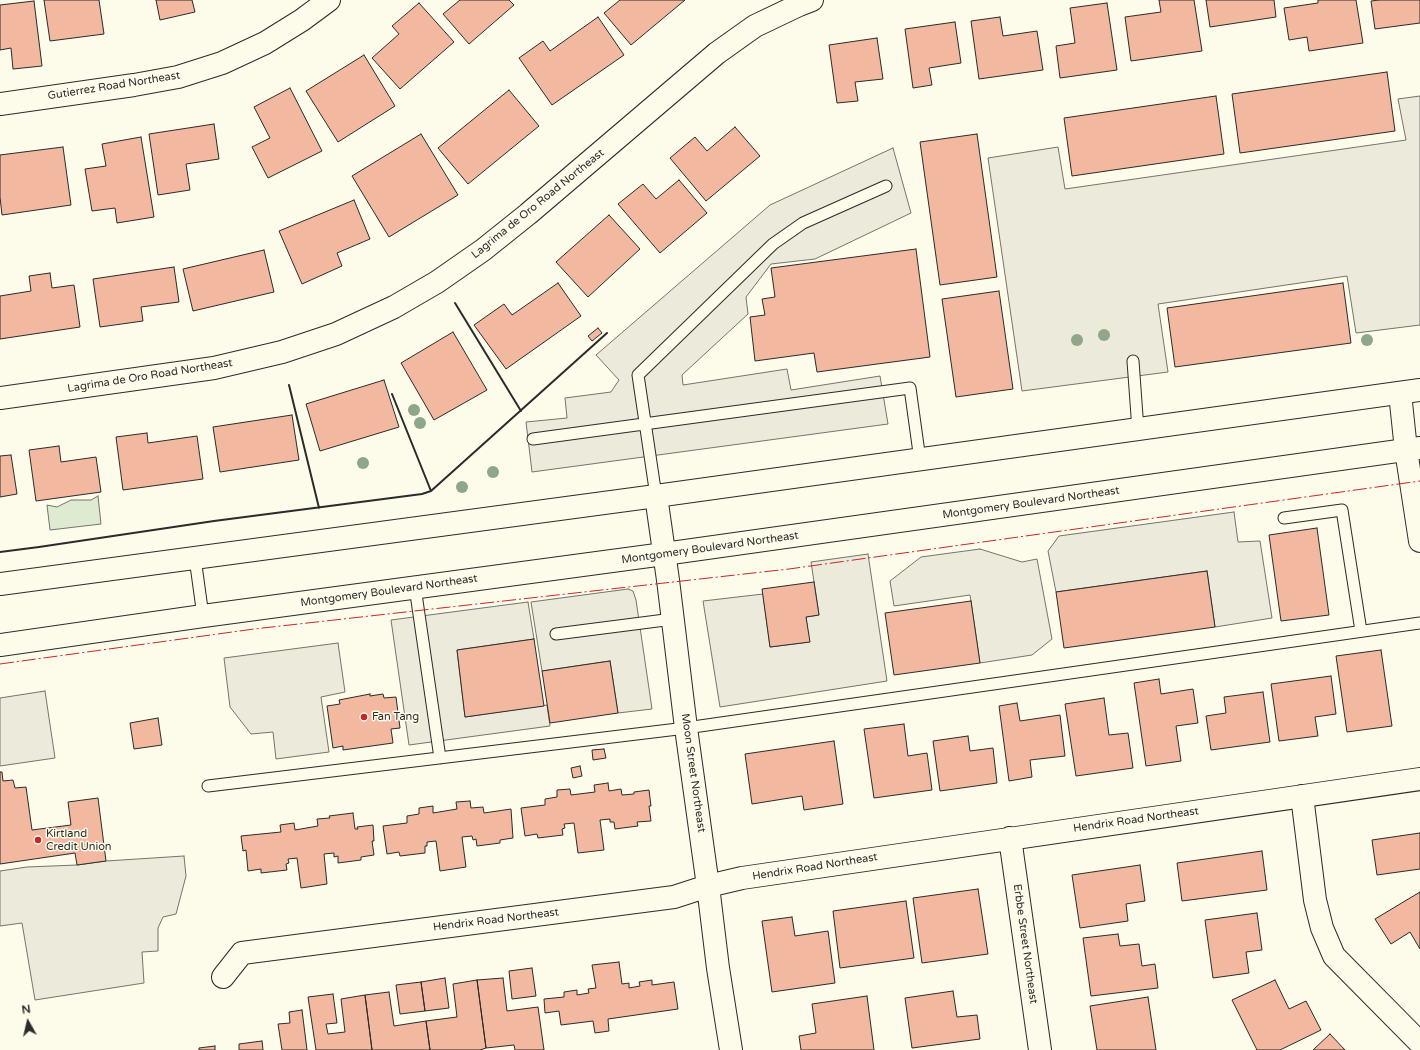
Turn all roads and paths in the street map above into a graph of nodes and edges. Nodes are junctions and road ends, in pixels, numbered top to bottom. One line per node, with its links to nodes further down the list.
1 (329, 0): 3 (street, Gutierrez Road Northeast)
2 (812, 0): 7 (street, Lagrima de Oro Road Northeast)
3 (0, 104)
4 (886, 186): 8 (lane)
5 (1133, 361): 9 (lane)
6 (1410, 392): 9 (street); 11 (street)
7 (0, 398)
8 (645, 424): 10 (lane); 12 (lane); 13 (lane)
9 (1138, 430): 12 (street)
10 (533, 439)
11 (1413, 449): 15 (street); 16 (street, Montgomery Boulevard Northeast)
12 (920, 460): 13 (street)
13 (656, 496): 16 (street, Moon Street Northeast); 17 (street)
14 (1284, 518): 23 (lane)
15 (1420, 541)
16 (664, 554): 19 (street, Montgomery Boulevard Northeast); 21 (street, Moon Street Northeast)
17 (195, 558): 18 (street); 20 (lane)
18 (0, 584)
19 (415, 587): 20 (street, Montgomery Boulevard Northeast); 27 (lane)
20 (203, 616): 25 (street, Montgomery Boulevard Northeast)
21 (673, 618): 24 (lane); 26 (street, Moon Street Northeast)
22 (1420, 623): 23 (lane)
23 (1361, 631): 26 (lane)
24 (556, 634)
25 (0, 645)
26 (686, 728): 27 (lane); 32 (street, Moon Street Northeast)
27 (440, 758): 29 (lane)
28 (1420, 779): 30 (street, Hendrix Road Northeast)
29 (208, 786)
30 (1302, 796): 31 (street, Hendrix Road Northeast); 34 (street)
31 (1010, 838): 32 (street, Hendrix Road Northeast); 36 (street, Erbbe Street Northeast)
32 (708, 886): 33 (street, Hendrix Road Northeast); 35 (street, Moon Street Northeast)
33 (223, 977)
34 (1420, 1043)
35 (731, 1050)
36 (1040, 1050)

